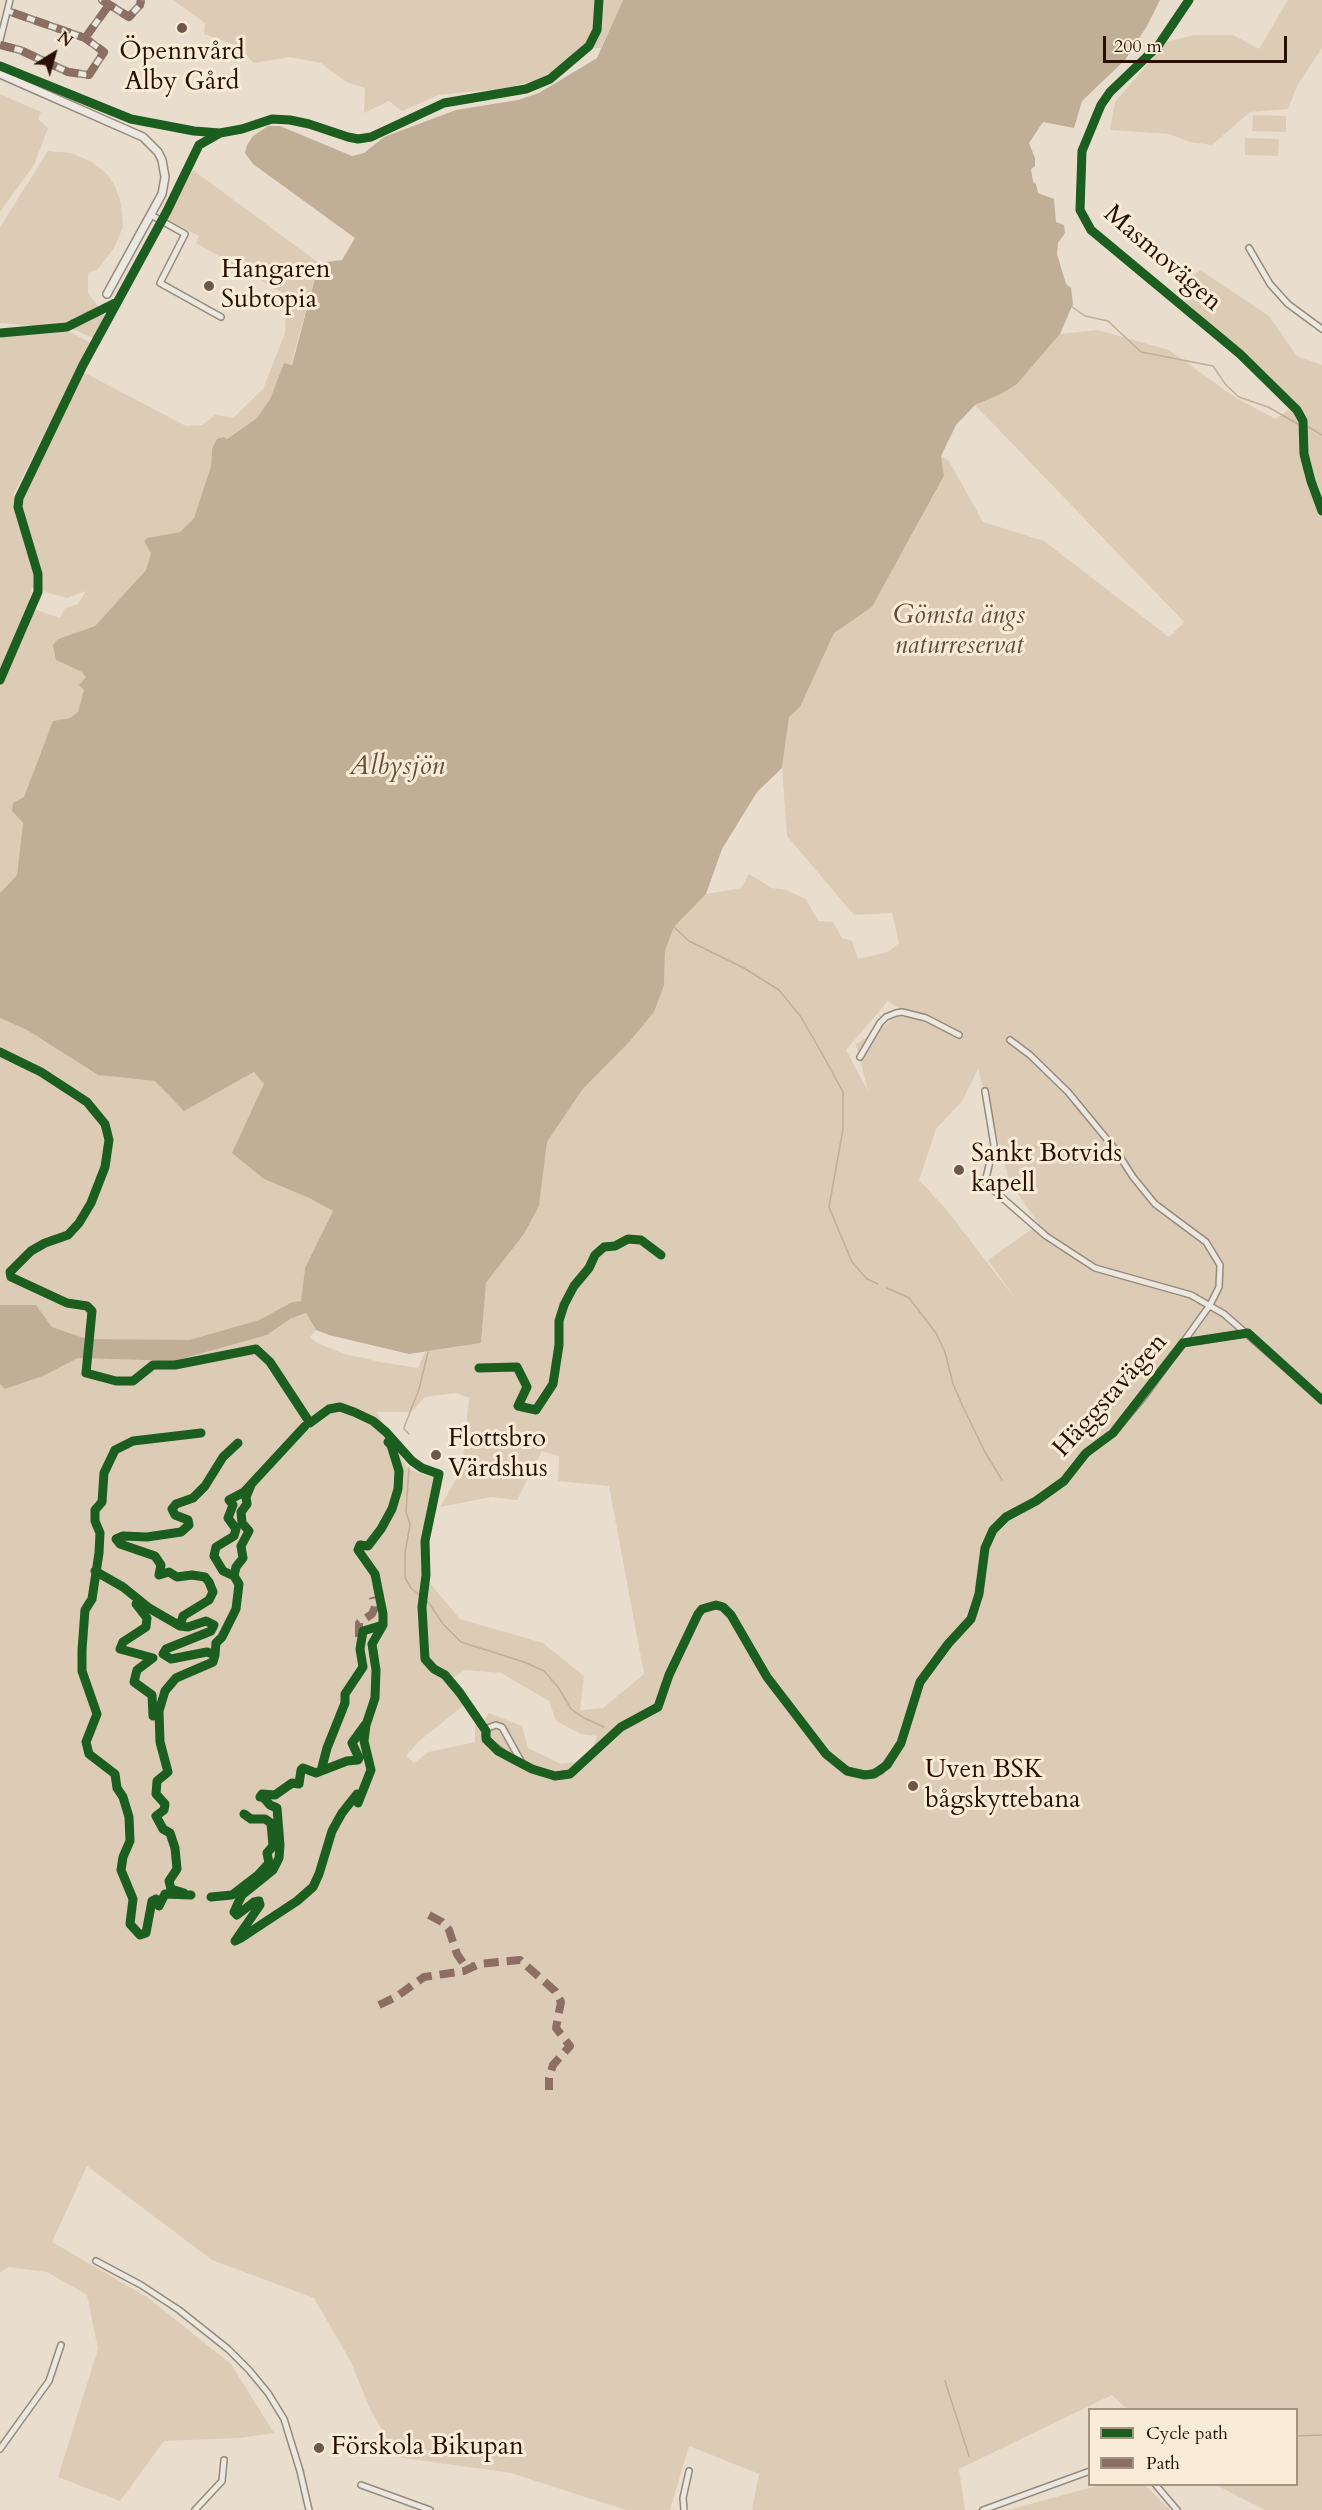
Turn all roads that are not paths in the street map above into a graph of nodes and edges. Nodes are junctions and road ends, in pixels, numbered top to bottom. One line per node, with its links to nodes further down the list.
1 (10, 0): 6 (street)
2 (102, 0): 5 (street)
3 (141, 0): 5 (street)
4 (1189, 0): 15 (street, Masmovägen)
5 (109, 5): 7 (street)
6 (8, 10): 7 (street); 8 (street)
7 (85, 38): 8 (street)
8 (0, 43)
9 (0, 74): 10 (street)
10 (151, 215): 12 (street); 13 (street)
11 (1249, 248): 14 (street)
12 (107, 294)
13 (221, 317)
14 (1322, 329)
15 (1322, 511)
16 (959, 1035): 18 (street)
17 (1010, 1040): 20 (street, Häggstavägen)
18 (860, 1058)
19 (985, 1091): 20 (street)
20 (1210, 1305): 21 (street); 22 (street, Häggstavägen)
21 (1248, 1333): 22 (street, Häggstavägen); 23 (street)
22 (1183, 1343): 24 (street, Häggstavägen)
23 (1322, 1400)
24 (522, 1762): 24 (street)
25 (96, 2261): 36 (street)
26 (61, 2345): 28 (street)
27 (0, 2432): 28 (street)
28 (9, 2433): 29 (street)
29 (0, 2448)
30 (224, 2460): 35 (street)
31 (690, 2471): 38 (street)
32 (1088, 2471): 39 (street)
33 (361, 2485): 37 (street)
34 (1157, 2486): 40 (street)
35 (195, 2510)
36 (309, 2510)
37 (430, 2510)
38 (684, 2510)
39 (983, 2510)
40 (1177, 2510)

